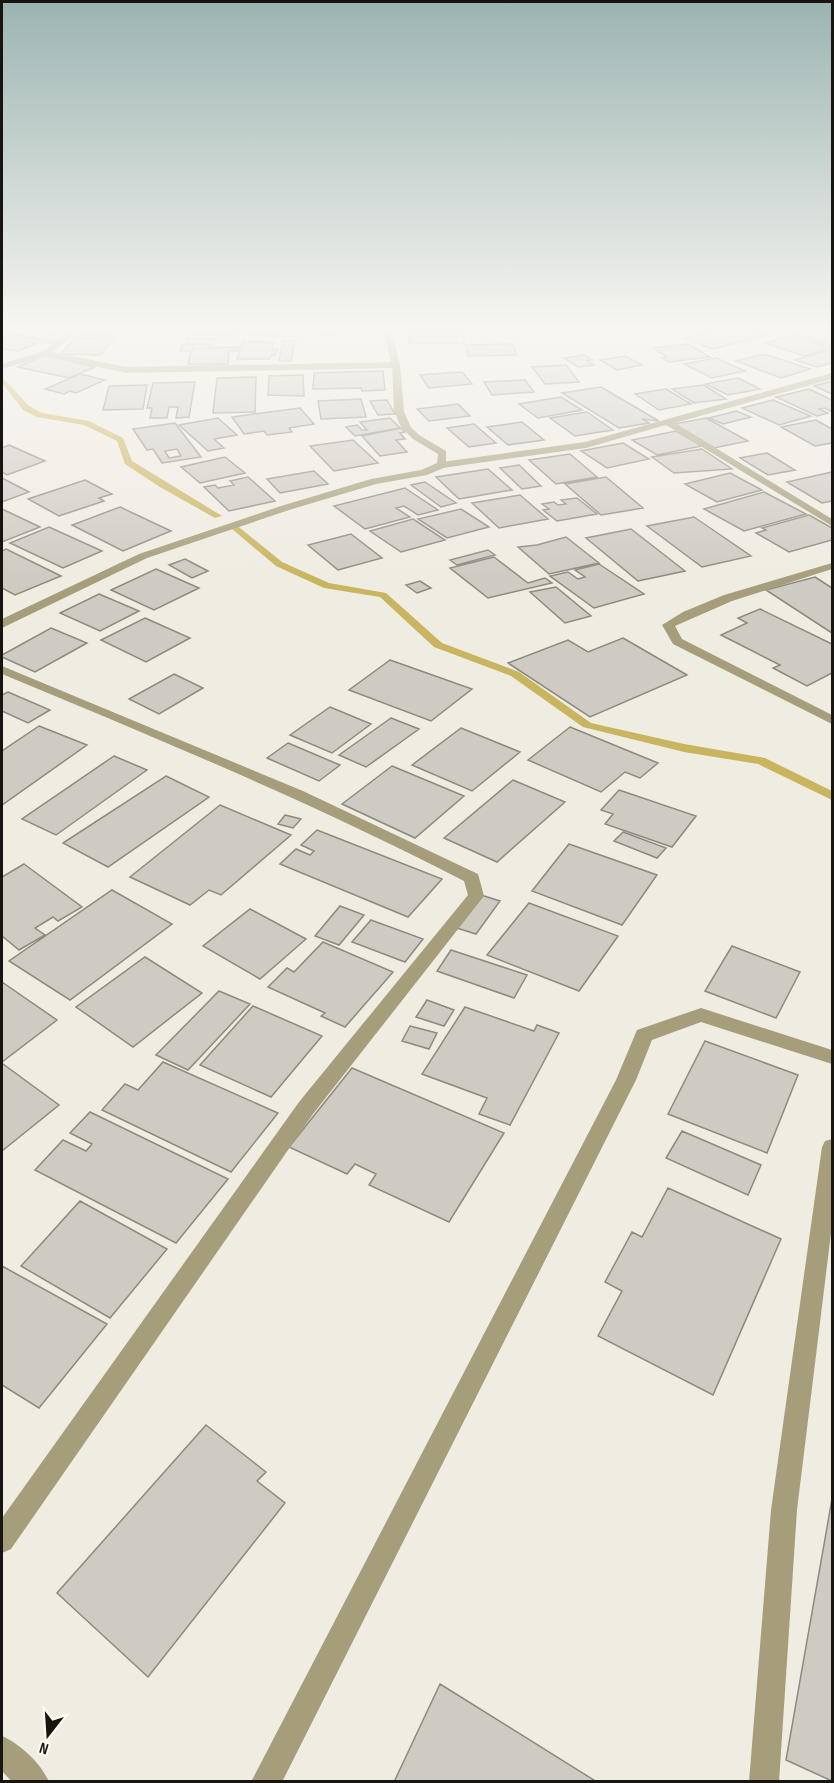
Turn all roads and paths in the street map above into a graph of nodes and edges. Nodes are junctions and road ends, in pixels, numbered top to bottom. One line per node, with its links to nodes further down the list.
1 (400, 413): 4 (street)
2 (703, 413): 3 (street)
3 (669, 423): 4 (street); 5 (street)
4 (442, 465): 7 (street)
5 (832, 523)
6 (832, 566): 9 (street)
7 (2, 624)
8 (2, 670): 12 (street)
9 (832, 720)
10 (832, 1057): 15 (street)
11 (832, 1147): 16 (street)
12 (2, 1539)
13 (2, 1751): 14 (street)
14 (34, 1782)
15 (266, 1782)
16 (764, 1782)

